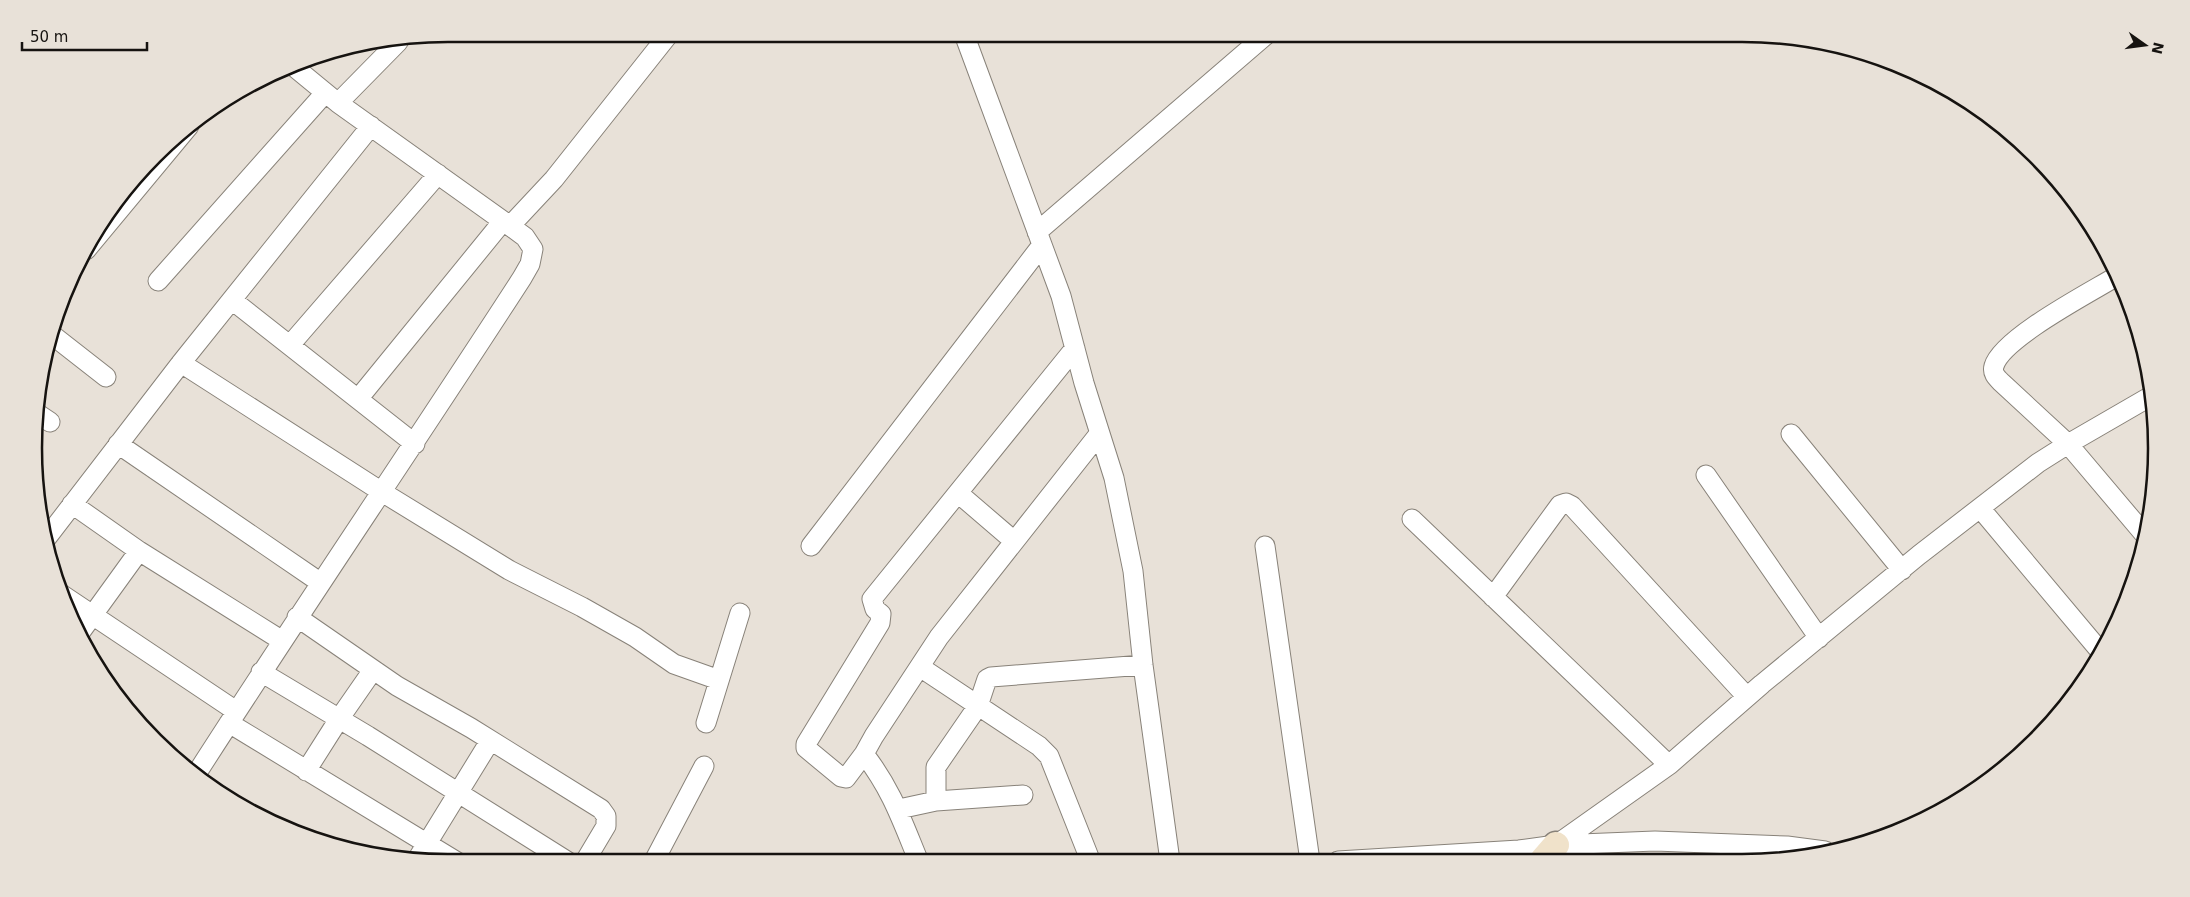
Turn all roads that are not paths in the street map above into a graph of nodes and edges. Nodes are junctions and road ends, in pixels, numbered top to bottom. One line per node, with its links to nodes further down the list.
1 (663, 42): 11 (street)
2 (967, 42): 12 (street)
3 (1258, 42): 12 (street)
4 (393, 46): 6 (street)
5 (299, 71): 6 (street)
6 (332, 98): 7 (street); 14 (street)
7 (371, 126): 9 (street); 15 (street)
8 (156, 167): 10 (street)
9 (438, 174): 11 (street); 17 (street)
10 (121, 208)
11 (507, 224): 21 (street); 26 (street)
12 (1040, 238): 18 (street); 37 (street)
13 (2111, 280): 27 (street)
14 (158, 281)
15 (232, 300): 17 (street); 19 (street)
16 (57, 339): 20 (street)
17 (290, 345): 21 (street)
18 (1075, 348): 23 (street); 30 (street)
19 (181, 363): 25 (street); 29 (street)
20 (106, 377)
21 (358, 398): 26 (street)
22 (2144, 400): 27 (street)
23 (1099, 434): 36 (street); 51 (street)
24 (1791, 434): 40 (street)
25 (118, 444): 31 (street); 41 (street)
26 (415, 444): 29 (street)
27 (2068, 444): 32 (street); 34 (street)
28 (1706, 475): 48 (street)
29 (382, 492): 41 (street); 55 (street)
30 (958, 494): 36 (street); 62 (street)
31 (72, 504): 35 (street); 39 (street)
32 (1980, 508): 40 (street); 50 (street)
33 (1412, 519): 42 (street)
34 (2140, 530)
35 (51, 532)
36 (1014, 541): 52 (street)
37 (811, 546)
38 (1265, 546): 80 (street)
39 (139, 551): 45 (street); 49 (street)
40 (1902, 570): 48 (street)
41 (321, 583): 46 (street)
42 (1493, 597): 56 (street); 63 (street)
43 (72, 601): 45 (street)
44 (740, 613): 55 (street)
45 (93, 615): 47 (street); 58 (street)
46 (298, 617): 49 (street); 53 (street)
47 (84, 628)
48 (1819, 638): 56 (street)
49 (281, 640): 54 (street)
50 (2096, 646)
51 (1143, 666): 57 (street); 79 (street)
52 (920, 667): 57 (street); 62 (street)
53 (373, 670): 59 (street); 61 (street)
54 (261, 672): 58 (street); 59 (street)
55 (718, 680): 60 (street)
56 (1747, 697): 63 (street)
57 (978, 706): 69 (street); 78 (street)
58 (232, 717): 65 (street); 66 (street)
59 (339, 719): 66 (street); 67 (street)
60 (706, 723)
61 (490, 741): 67 (street); 75 (street)
62 (864, 754): 70 (street)
63 (1669, 765): 73 (street)
64 (704, 766): 76 (street)
65 (199, 769)
66 (306, 771): 72 (street)
67 (459, 793): 72 (street); 74 (street)
68 (1023, 794): 69 (street)
69 (936, 801): 70 (street)
70 (899, 809): 77 (street)
71 (1809, 849): 73 (street)
72 (423, 851)
73 (1550, 852): 81 (street)
74 (556, 854)
75 (589, 854)
76 (658, 854)
77 (916, 854)
78 (1088, 854)
79 (1169, 854)
80 (1309, 854)
81 (1453, 854)

